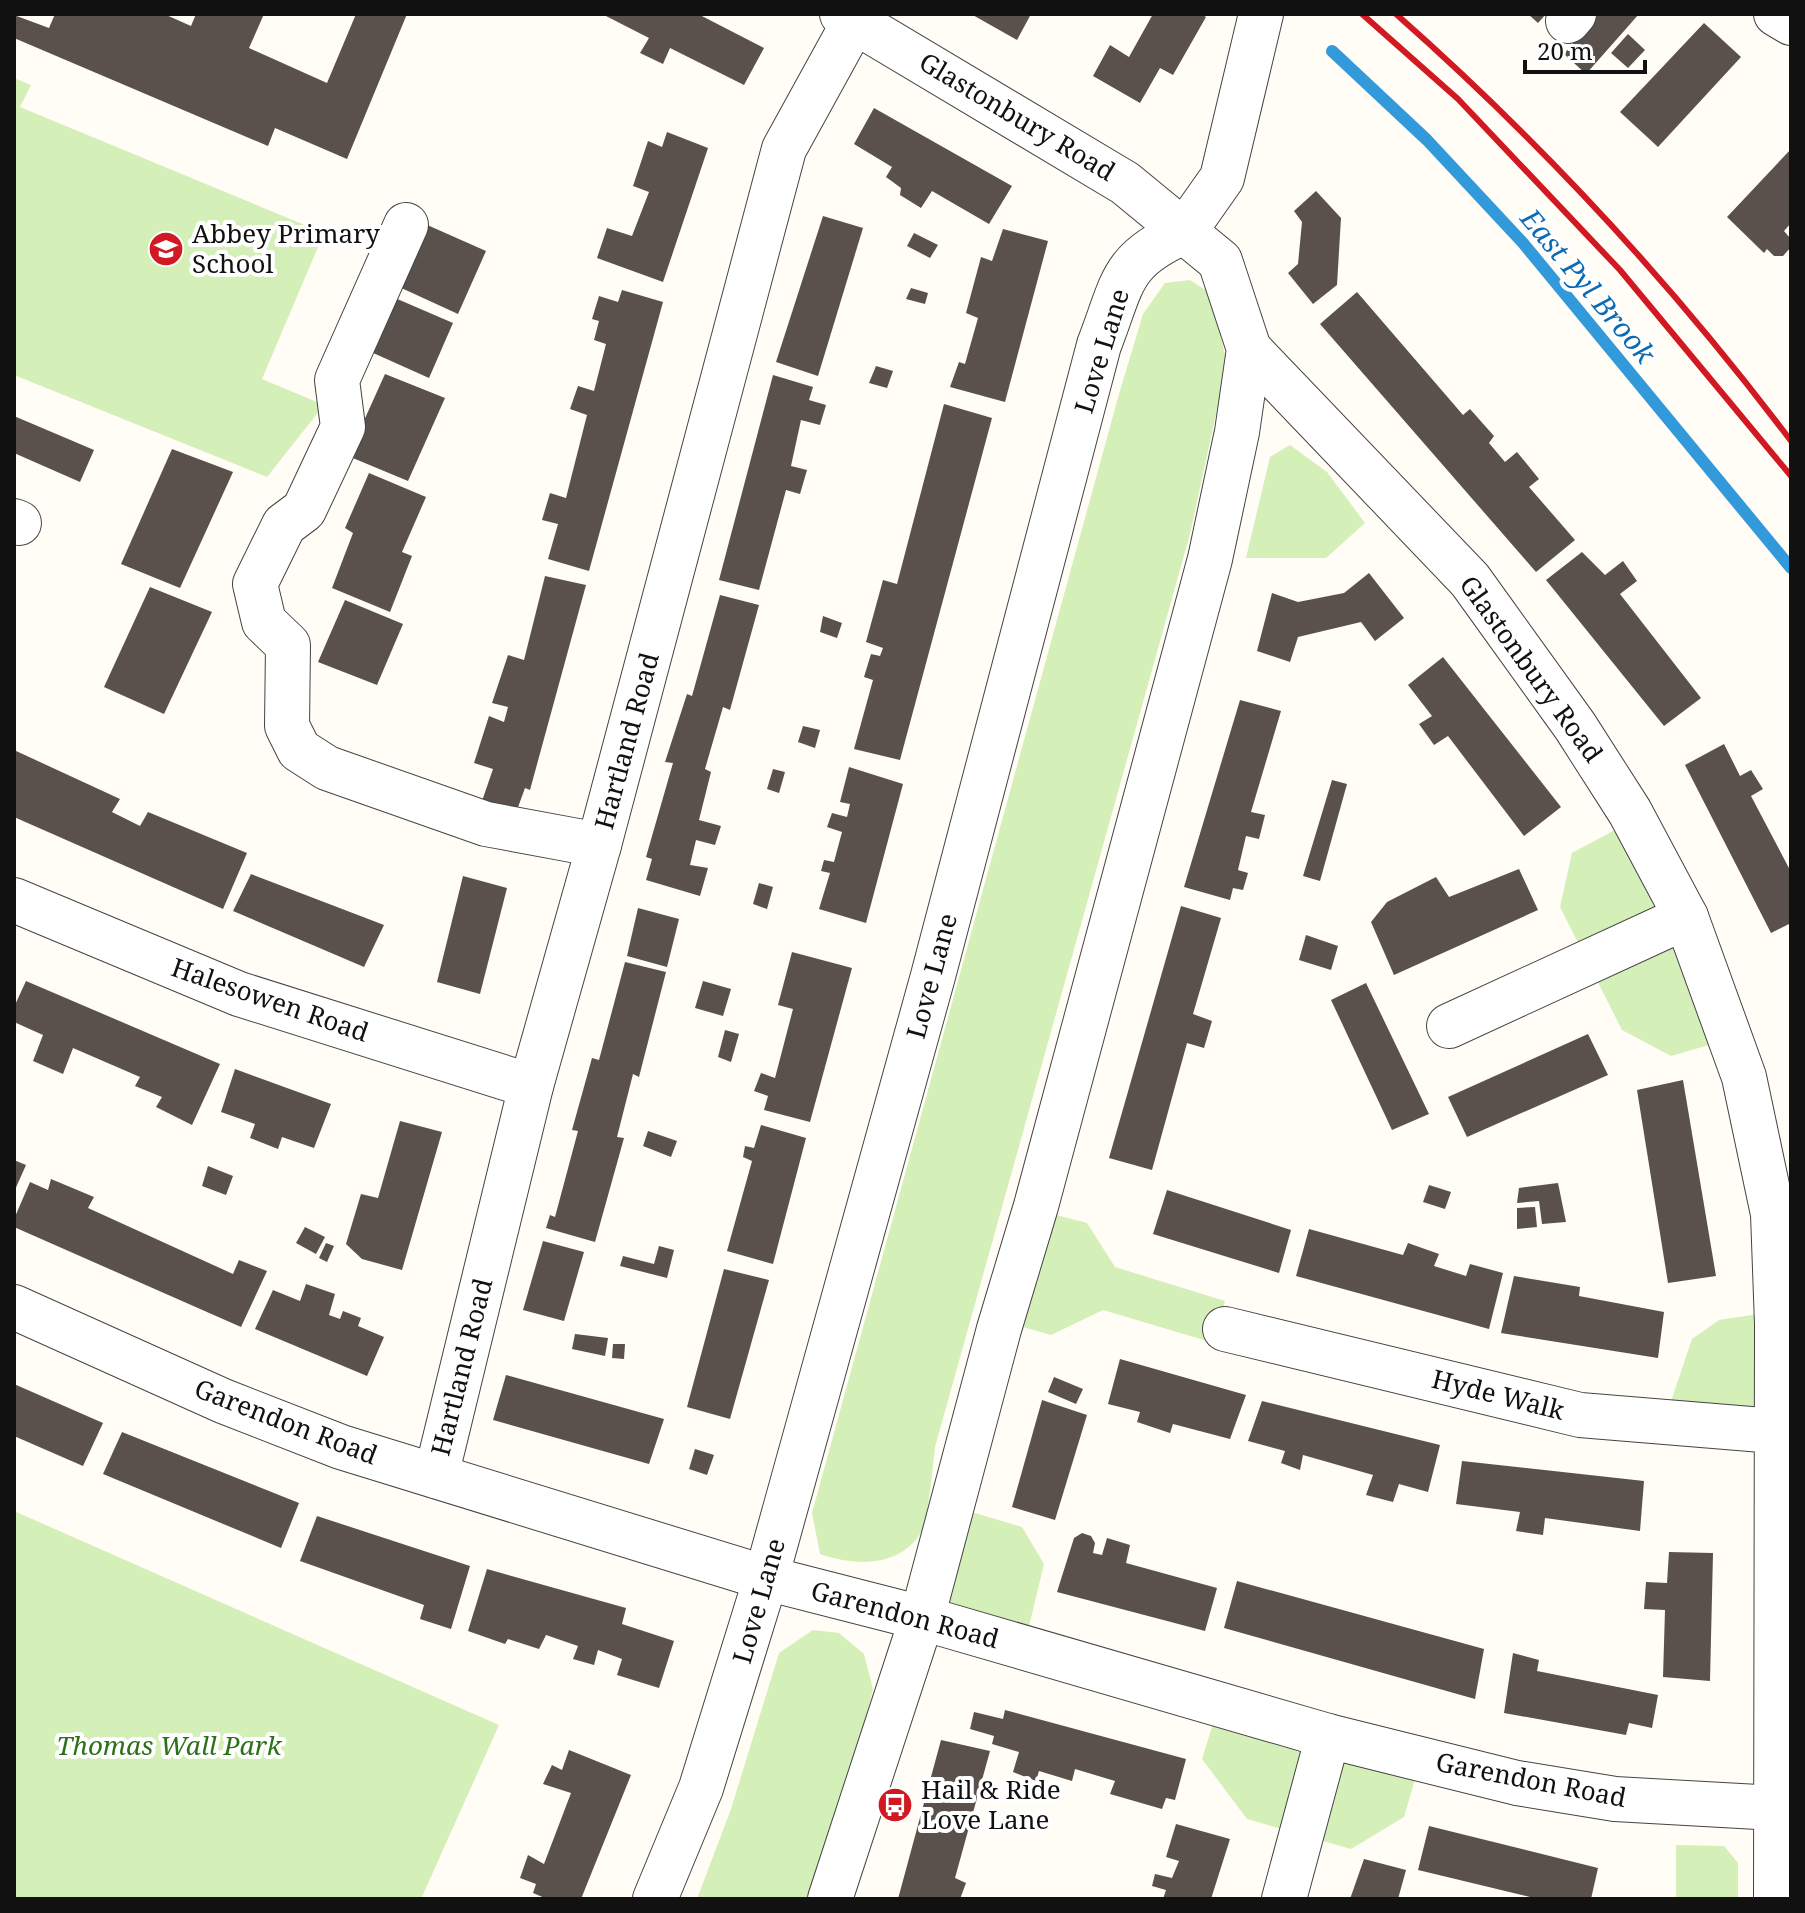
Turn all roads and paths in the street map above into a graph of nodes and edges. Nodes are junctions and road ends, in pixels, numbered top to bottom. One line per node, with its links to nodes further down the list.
1 (1261, 14): 6 (street)
2 (1776, 14): 4 (street)
3 (848, 17): 6 (street, Glastonbury Road); 10 (street, Hartland Road)
4 (1791, 23)
5 (406, 225): 10 (street)
6 (1184, 232): 7 (street); 19 (street, Love Lane)
7 (1249, 349): 8 (street); 9 (street, Glastonbury Road)
8 (1237, 432): 9 (street, Glastonbury Road); 21 (street)
9 (1341, 445): 12 (street, Glastonbury Road)
10 (599, 845): 14 (street, Hartland Road)
11 (14, 900): 14 (street, Halesowen Road)
12 (1686, 917): 13 (street); 17 (street, Glastonbury Road)
13 (1449, 1026)
14 (531, 1086): 18 (street, Hartland Road)
15 (14, 1307): 18 (street, Garendon Road)
16 (1225, 1329): 17 (street, Hyde Walk)
17 (1775, 1431): 20 (street, Glastonbury Road)
18 (436, 1476): 19 (street, Garendon Road)
19 (766, 1578): 21 (street, Garendon Road); 24 (street, Love Lane)
20 (1784, 1593): 23 (street, Glastonbury Road)
21 (922, 1618): 22 (street, Garendon Road); 25 (street)
22 (1328, 1736): 23 (street, Garendon Road); 26 (street)
23 (1776, 1808): 27 (street, Glastonbury Road)
24 (655, 1899)
25 (830, 1899)
26 (1284, 1899)
27 (1776, 1899)

